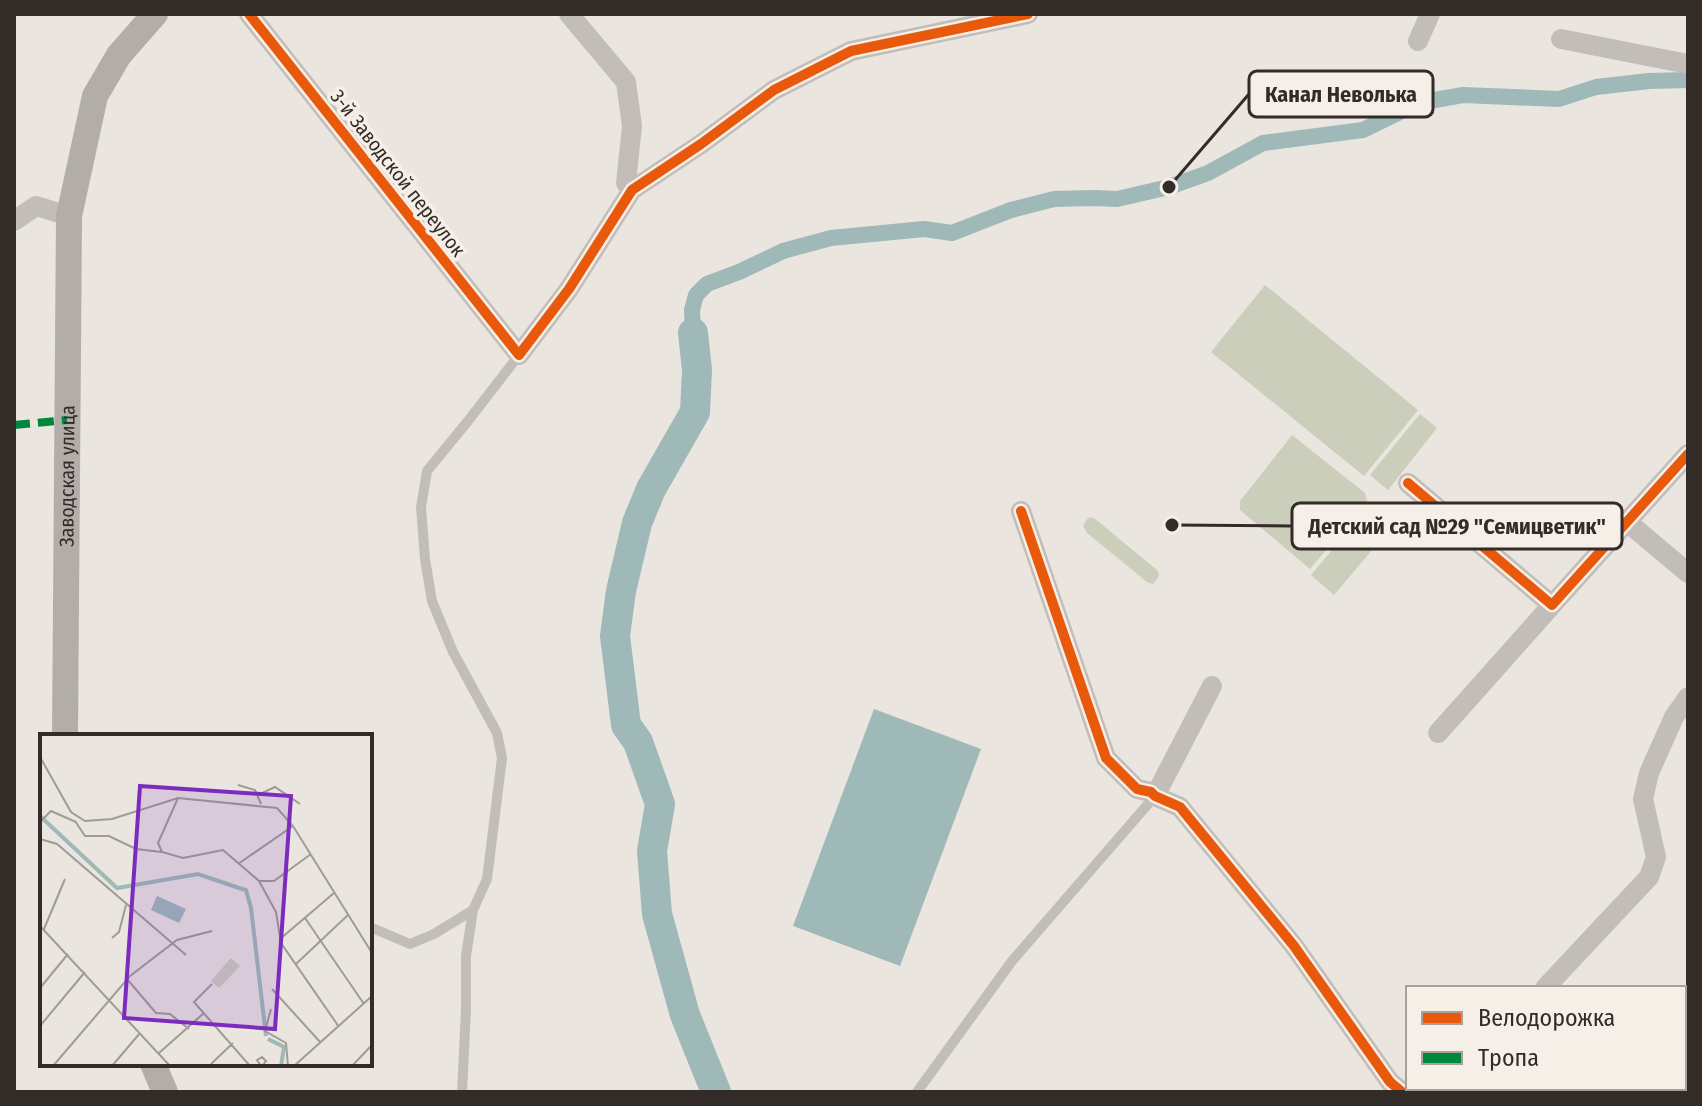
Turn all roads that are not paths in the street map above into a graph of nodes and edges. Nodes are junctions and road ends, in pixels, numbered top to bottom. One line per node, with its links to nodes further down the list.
1 (155, 14): 10 (main road, Заводская улица)
2 (249, 14): 12 (street, 3-й Заводской переулок)
3 (569, 14): 9 (street)
4 (1028, 14): 9 (street)
5 (1430, 14): 7 (street)
6 (1561, 39): 8 (street)
7 (1418, 41)
8 (1688, 64)
9 (632, 190): 12 (street)
10 (69, 216): 11 (street); 23 (main road, Заводская улица)
11 (14, 221)
12 (519, 355): 25 (lane)
13 (1688, 454): 16 (street)
14 (1408, 483): 18 (street)
15 (1021, 511): 24 (street)
16 (1626, 521): 17 (street); 18 (street)
17 (1688, 573)
18 (1552, 605): 22 (street)
19 (1212, 686): 24 (street)
20 (1688, 697): 21 (street)
21 (1679, 728): 27 (street)
22 (1438, 733)
23 (65, 734)
24 (1155, 796): 31 (lane); 32 (street)
25 (473, 910): 26 (lane); 30 (lane)
26 (372, 928)
27 (1547, 986)
28 (154, 1066): 29 (main road)
29 (165, 1092)
30 (462, 1092)
31 (917, 1092)
32 (1402, 1092)

